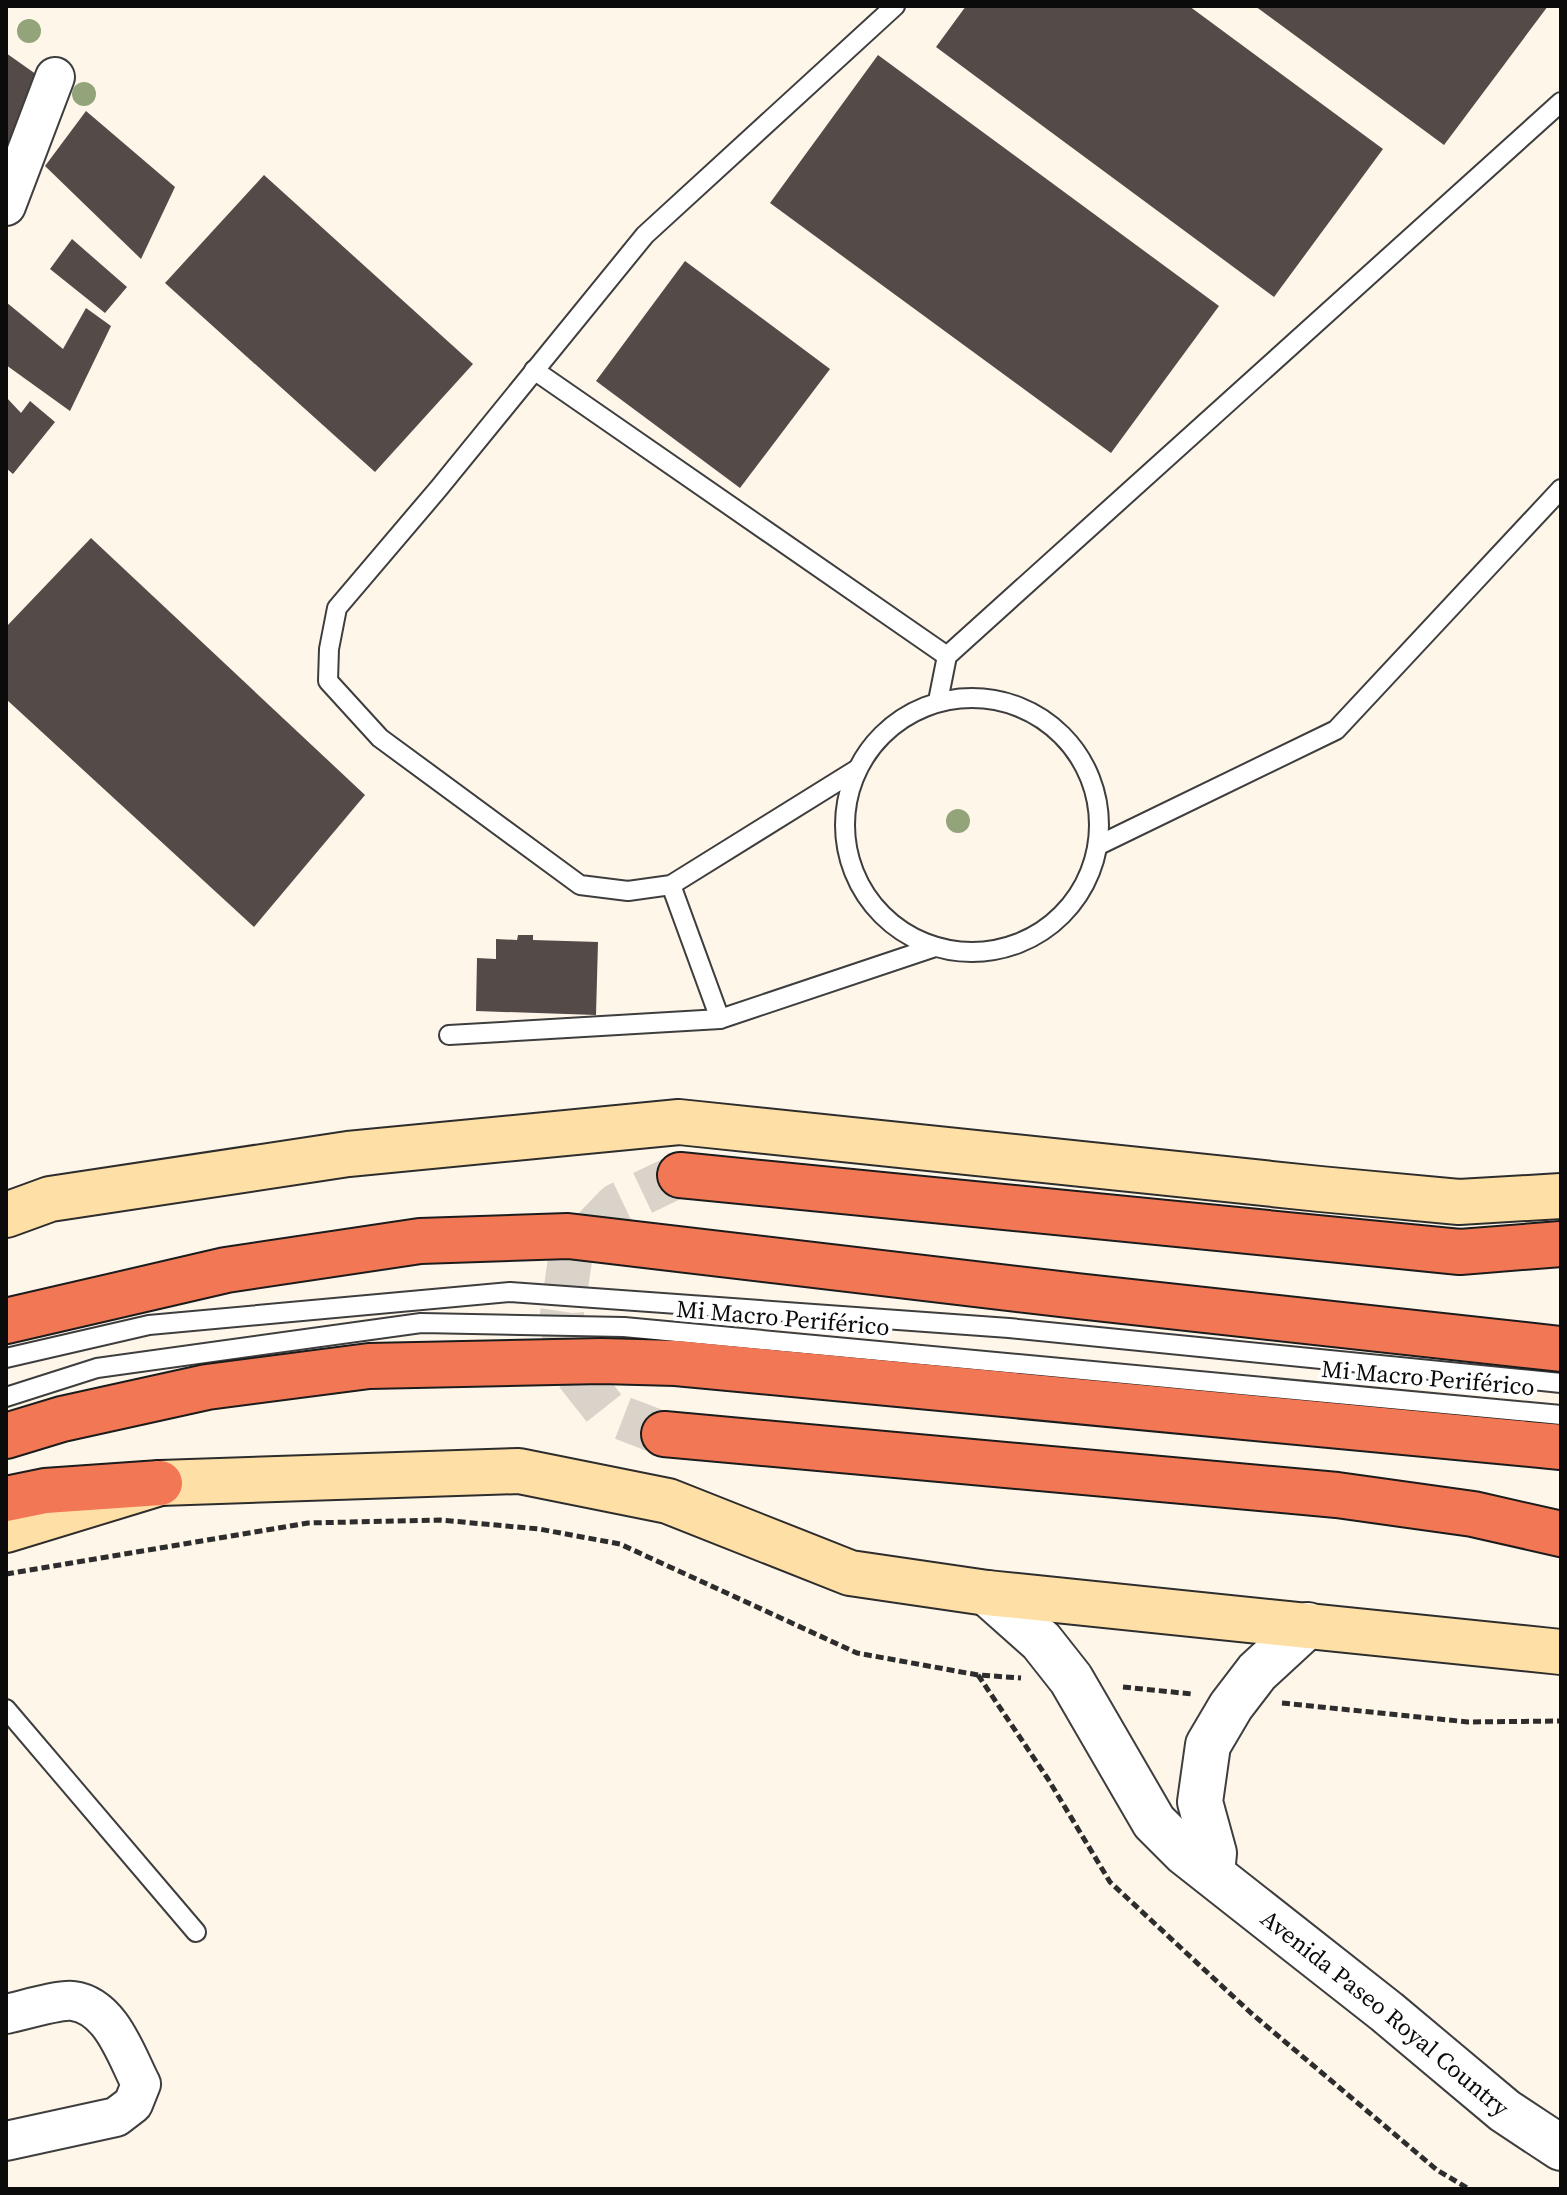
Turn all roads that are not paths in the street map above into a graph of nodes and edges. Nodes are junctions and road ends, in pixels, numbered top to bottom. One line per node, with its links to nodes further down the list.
1 (895, 6): 5 (lane)
2 (55, 77): 4 (street)
3 (1561, 102): 7 (lane)
4 (6, 206)
5 (534, 370): 7 (lane); 11 (lane)
6 (1561, 489): 10 (lane)
7 (947, 656): 8 (lane)
8 (938, 701): 9 (lane); 10 (lane)
9 (856, 770): 11 (lane); 12 (lane)
10 (1099, 845): 12 (lane)
11 (671, 885): 13 (lane)
12 (935, 947): 13 (lane)
13 (720, 1019): 14 (lane)
14 (449, 1035)
15 (680, 1175): 18 (highway)
16 (1561, 1196): 17 (main road)
17 (6, 1215)
18 (1561, 1244)
19 (6, 1321): 20 (highway)
20 (1561, 1349)
21 (6, 1358): 22 (lane, Mi Macro Periférico)
22 (1561, 1383)
23 (6, 1397): 24 (lane, Mi Macro Periférico)
24 (1561, 1415)
25 (664, 1434): 31 (highway)
26 (6, 1436): 27 (highway)
27 (1561, 1447)
28 (160, 1483): 29 (highway); 30 (main road); 32 (main road)
29 (6, 1499)
30 (6, 1530)
31 (1561, 1534)
32 (987, 1593): 33 (main road); 36 (street, Avenida Paseo Royal Country)
33 (1308, 1625): 34 (main road); 36 (street)
34 (1561, 1652)
35 (6, 1709): 37 (lane)
36 (1212, 1873): 40 (street, Avenida Paseo Royal Country)
37 (196, 1932)
38 (6, 2014): 39 (street)
39 (6, 2141)
40 (1561, 2148)

